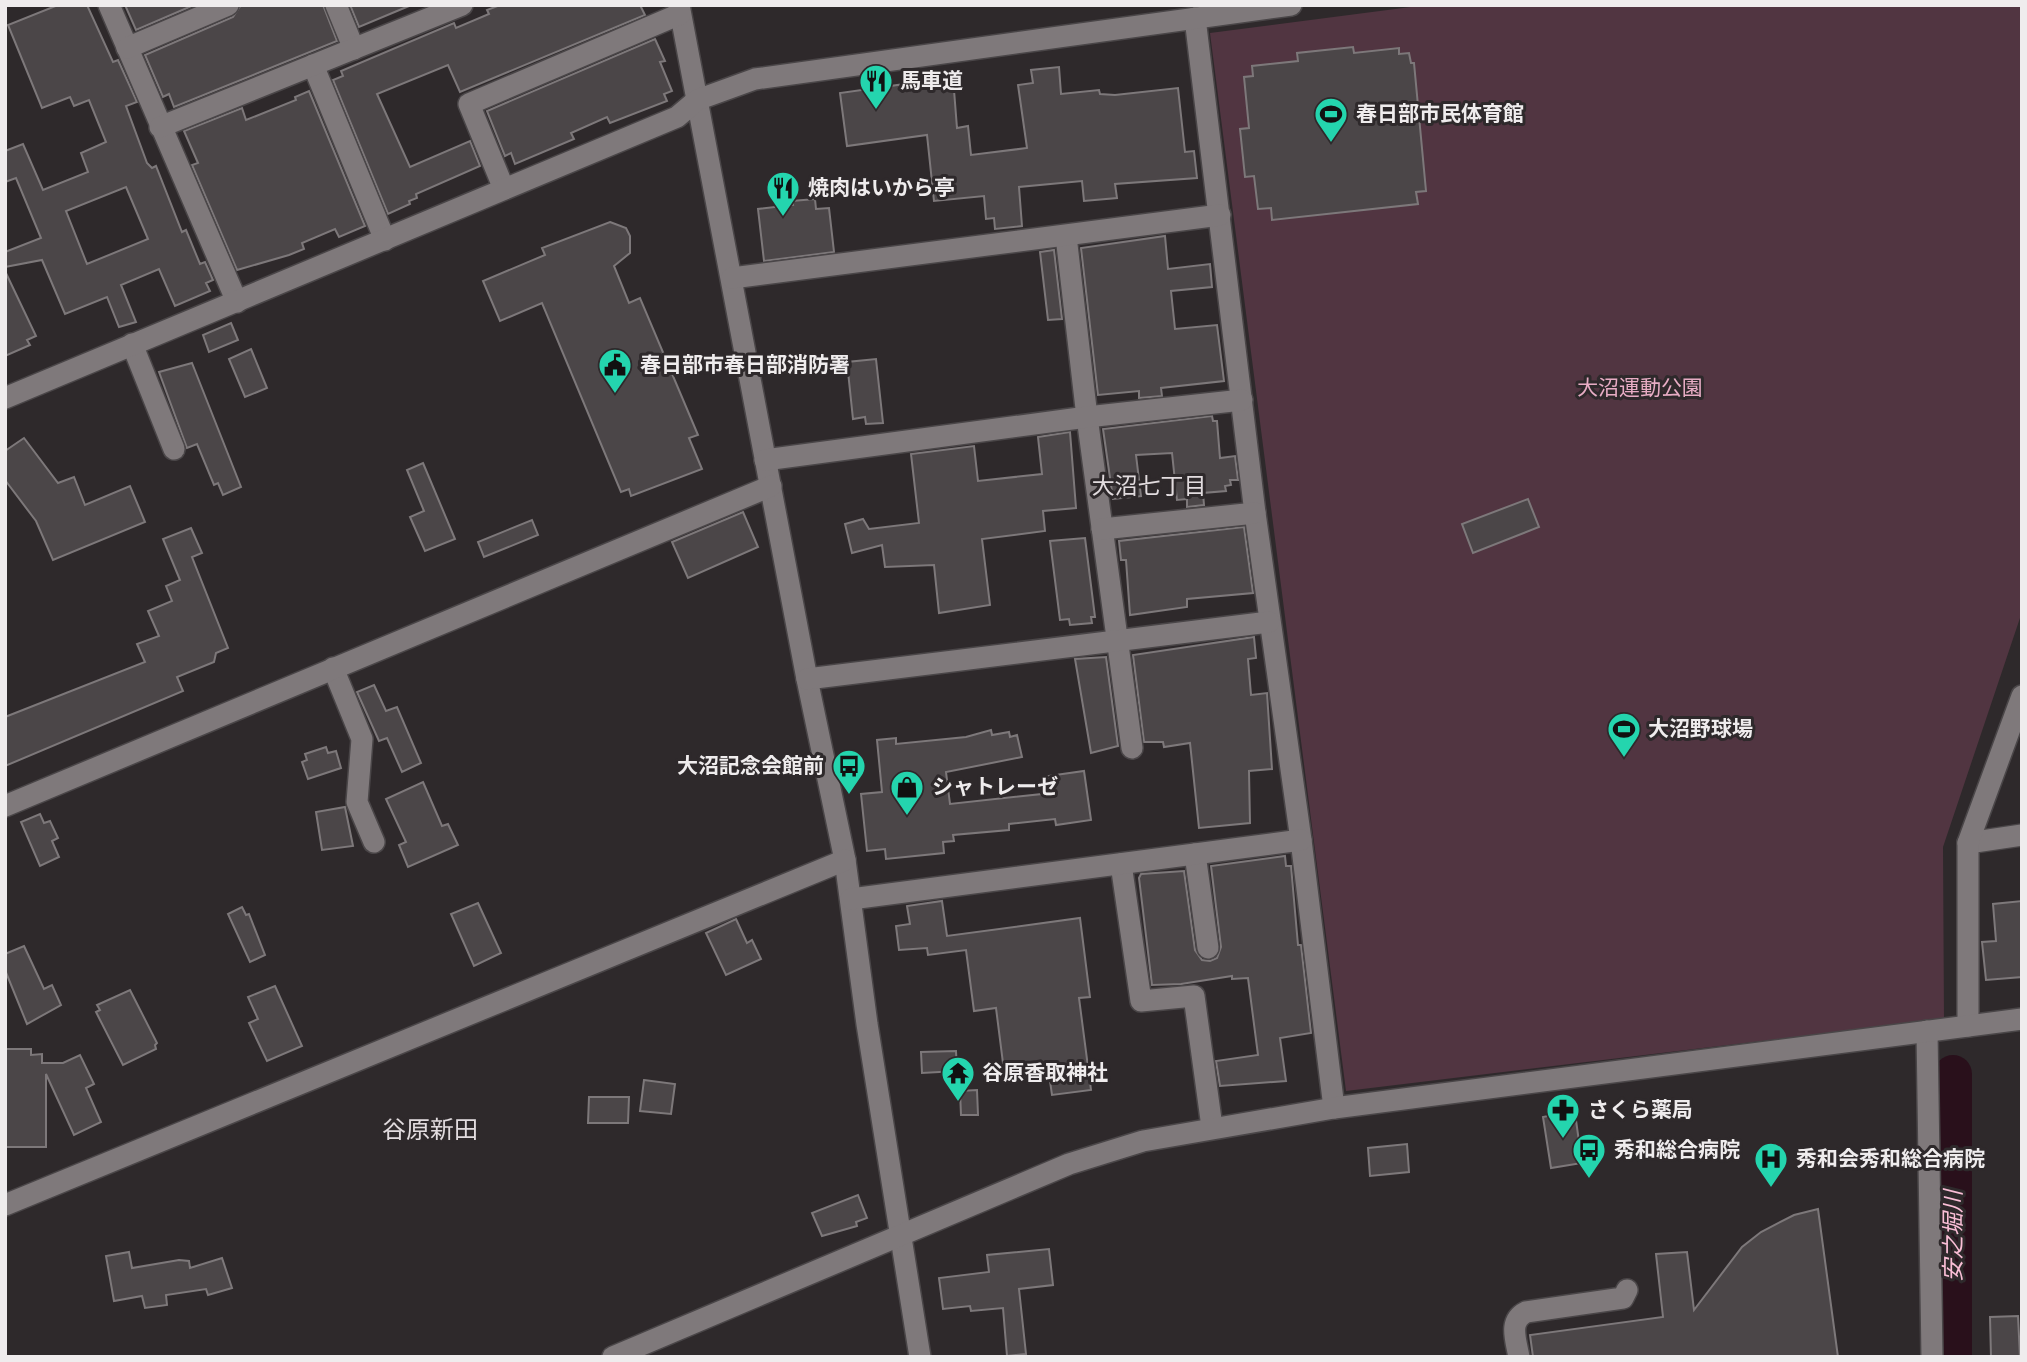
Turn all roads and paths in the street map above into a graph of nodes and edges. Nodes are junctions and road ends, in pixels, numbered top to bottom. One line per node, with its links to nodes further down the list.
1 (109, 5): 8 (street)
2 (228, 5): 8 (street)
3 (336, 5): 9 (street)
4 (462, 5): 9 (street)
5 (1291, 5): 7 (street)
6 (680, 10): 11 (street); 13 (street)
7 (1195, 18): 11 (street); 14 (street)
8 (127, 48): 12 (street)
9 (354, 49): 10 (street)
10 (313, 65): 12 (street); 16 (street)
11 (697, 100): 13 (street); 17 (street)
12 (160, 127): 18 (street)
13 (503, 190): 16 (street)
14 (1220, 215): 15 (street); 21 (street)
15 (1066, 236): 17 (street); 22 (street)
16 (385, 240): 18 (street)
17 (733, 278): 24 (street)
18 (236, 302): 19 (street)
19 (132, 344): 20 (street); 23 (street)
20 (5, 398)
21 (1242, 400): 22 (street); 26 (street)
22 (1087, 417): 24 (street); 27 (street)
23 (174, 449)
24 (765, 460): 25 (street)
25 (771, 486): 30 (street); 31 (street)
26 (1255, 513): 27 (street); 28 (street)
27 (1102, 529): 29 (street)
28 (1269, 622): 29 (street); 36 (street)
29 (1116, 641): 31 (street); 33 (street)
30 (332, 668): 34 (street); 37 (street)
31 (807, 679): 40 (street)
32 (2022, 696): 38 (street)
33 (1132, 748)
34 (5, 806)
35 (2022, 835): 38 (street)
36 (1301, 840): 39 (street); 47 (street)
37 (373, 842)
38 (1968, 843): 45 (street)
39 (1195, 854): 41 (street); 43 (street)
40 (845, 860): 42 (street); 49 (street)
41 (1121, 864): 42 (street); 48 (street)
42 (851, 899): 50 (street)
43 (1208, 948)
44 (2022, 1019): 45 (street)
45 (1968, 1026): 46 (street)
46 (1927, 1031): 47 (street); 55 (street)
47 (1334, 1108): 48 (street)
48 (1212, 1127): 50 (street)
49 (5, 1205)
50 (900, 1236): 52 (street); 53 (street)
51 (1627, 1290): 54 (street)
52 (613, 1357)
53 (920, 1357)
54 (1519, 1357)
55 (1932, 1357)

